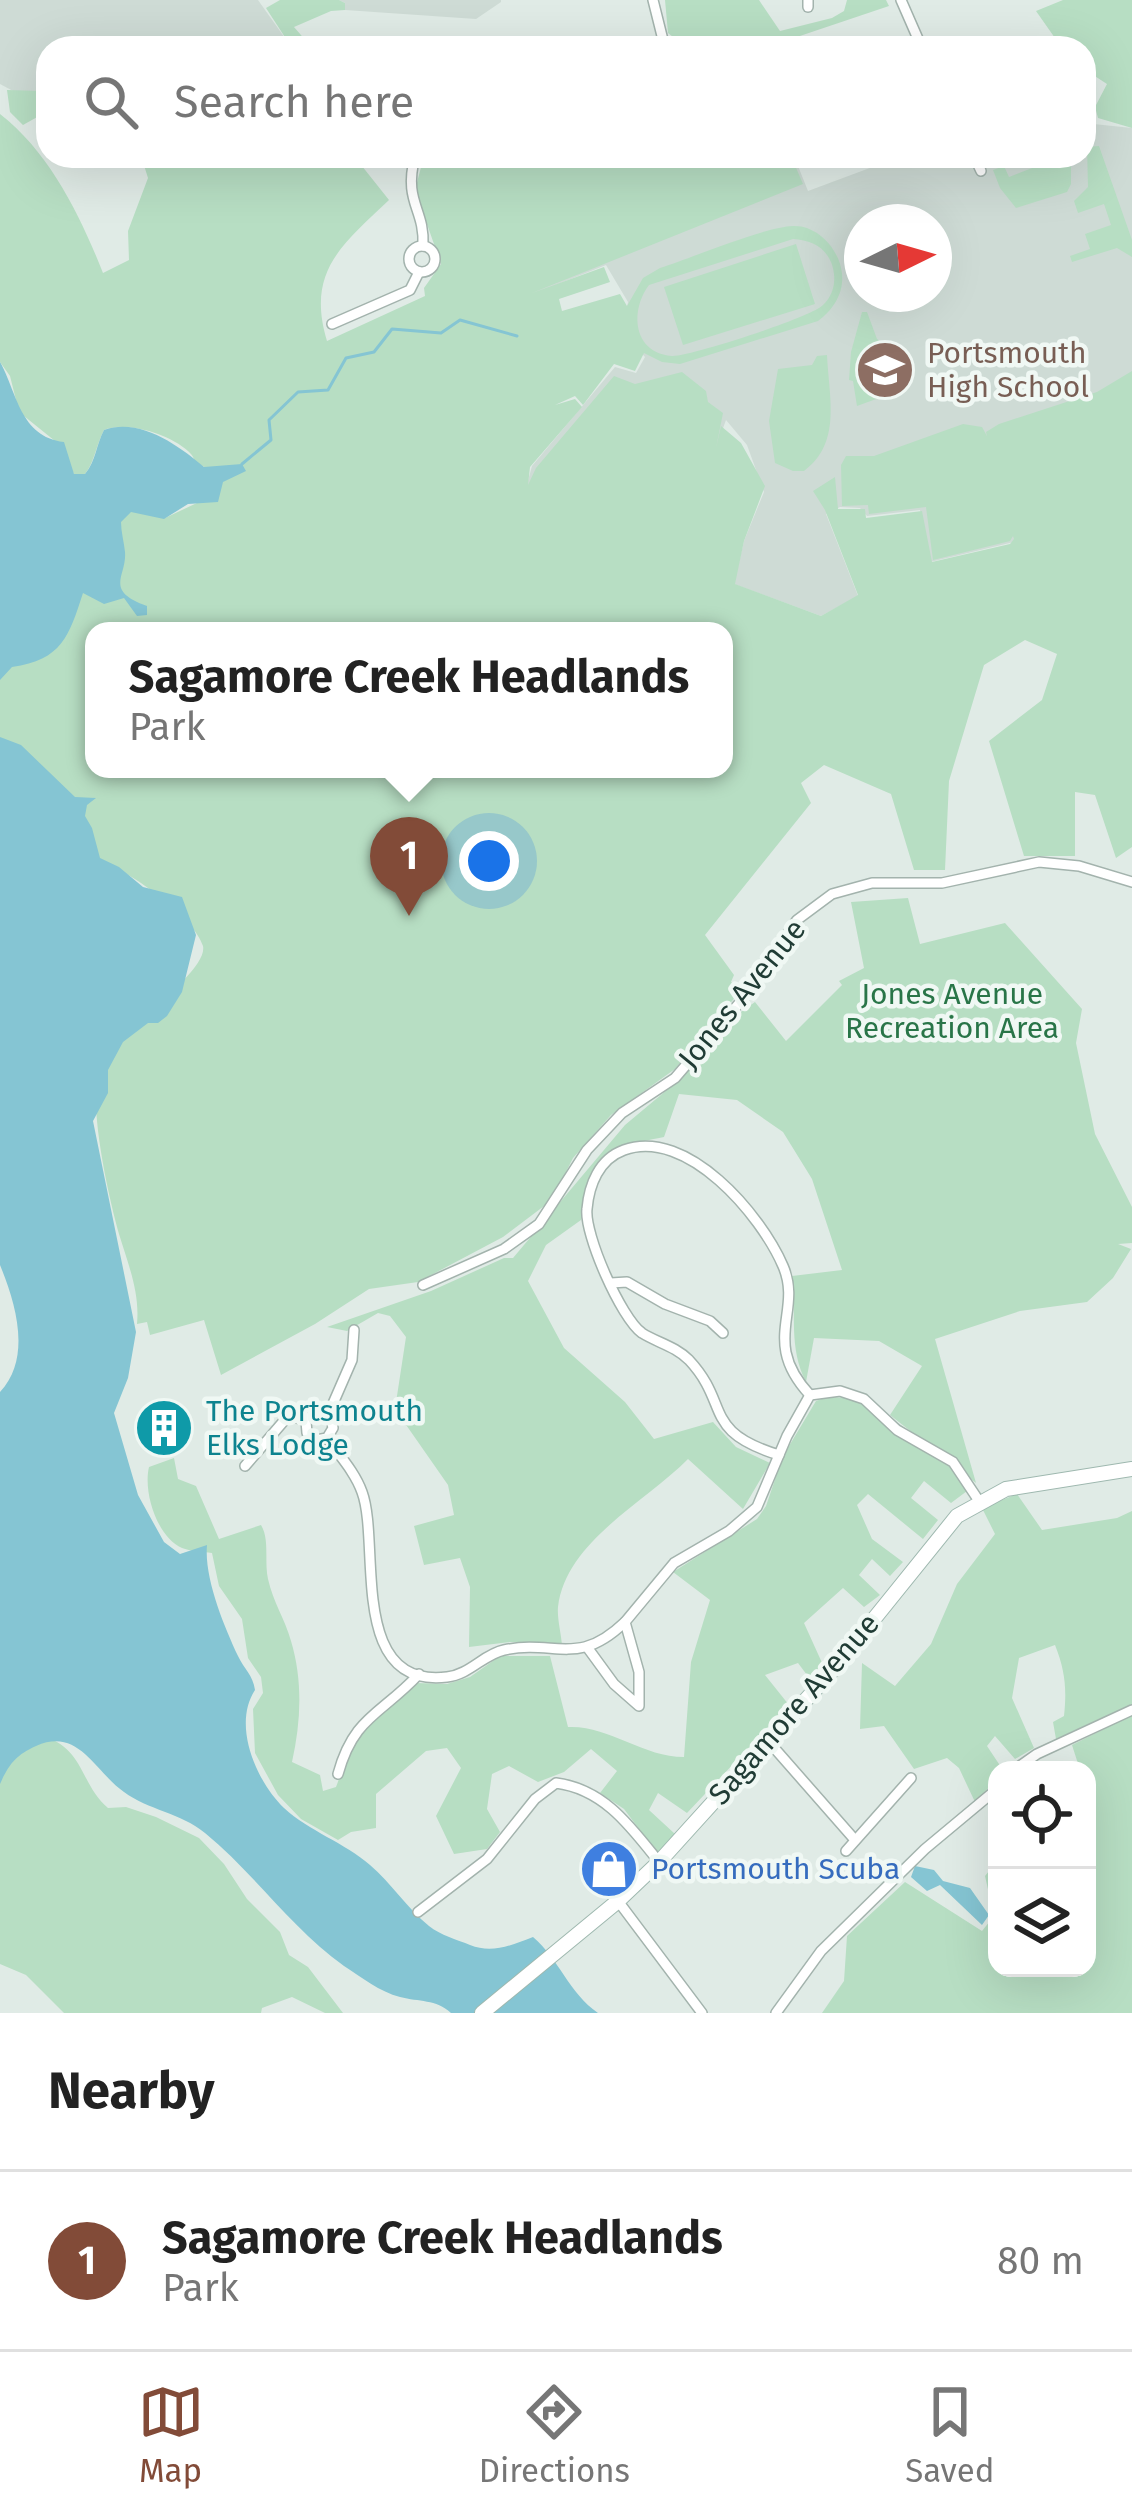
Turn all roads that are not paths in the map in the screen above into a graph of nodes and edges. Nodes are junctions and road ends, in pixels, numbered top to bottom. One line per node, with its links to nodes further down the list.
1 (653, 0): 3 (street)
2 (901, 0): 4 (street)
3 (659, 36)
4 (917, 36)
5 (413, 168): 6 (street)
6 (423, 246): 7 (street); 7 (street)
7 (419, 272): 8 (street)
8 (332, 324)
9 (1132, 882): 11 (street, Jones Avenue)
10 (611, 1283): 13 (street); 14 (street); 18 (street)
11 (423, 1285)
12 (354, 1330): 15 (street)
13 (723, 1333)
14 (810, 1395): 18 (street); 21 (street)
15 (328, 1414): 16 (street); 17 (street)
16 (306, 1421): 17 (street); 19 (street)
17 (327, 1438): 24 (street)
18 (779, 1455): 22 (street)
19 (245, 1466)
20 (1132, 1469): 21 (main road, Sagamore Avenue)
21 (979, 1501): 26 (main road, Sagamore Avenue)
22 (625, 1622): 23 (street); 23 (street)
23 (587, 1647): 24 (street)
24 (419, 1674): 28 (street)
25 (1132, 1710): 27 (street)
26 (769, 1742): 31 (street); 33 (main road, Sagamore Avenue)
27 (1027, 1761)
28 (338, 1774)
29 (911, 1778): 31 (street)
30 (988, 1796): 38 (street)
31 (856, 1840): 32 (street)
32 (846, 1850)
33 (659, 1862): 34 (main road, Sagamore Avenue); 35 (street)
34 (618, 1901): 36 (main road, Sagamore Avenue); 37 (street)
35 (418, 1912)
36 (482, 2013)
37 (702, 2013)
38 (776, 2013)

